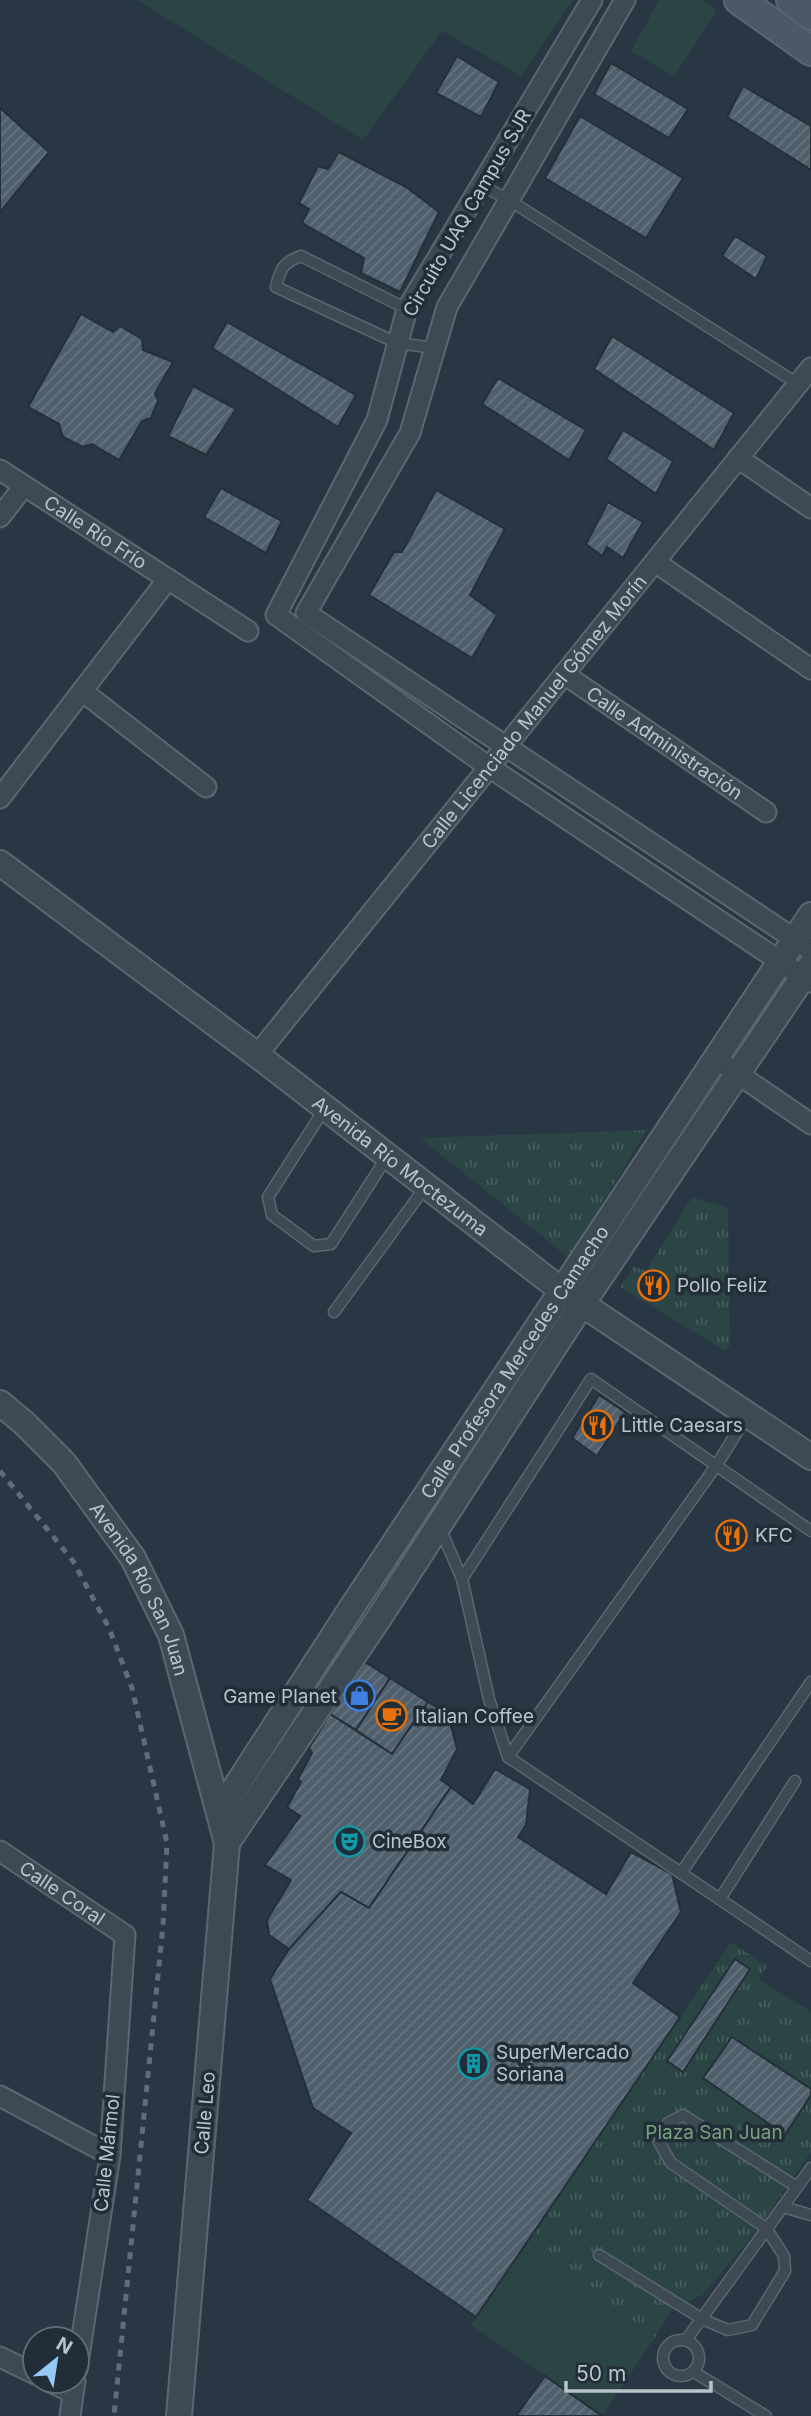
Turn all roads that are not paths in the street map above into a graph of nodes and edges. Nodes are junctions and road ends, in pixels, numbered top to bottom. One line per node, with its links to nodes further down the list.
1 (592, 0): 7 (street, Circuito UAQ Campus SJR)
2 (625, 0): 8 (street, Circuito UAQ Campus SJR)
3 (791, 0): 5 (main road)
4 (744, 1): 6 (main road)
5 (811, 15)
6 (811, 51)
7 (481, 185): 8 (lane); 9 (street, Circuito UAQ Campus SJR)
8 (509, 200): 11 (street, Circuito UAQ Campus SJR); 12 (lane)
9 (407, 309): 10 (street, Circuito UAQ Campus SJR); 10 (lane)
10 (397, 343): 11 (lane); 25 (street, Circuito UAQ Campus SJR)
11 (435, 348): 24 (street, Circuito UAQ Campus SJR)
12 (805, 376): 13 (street, Calle Licenciado Manuel Gómez Morín)
13 (738, 458): 16 (street); 18 (street, Calle Licenciado Manuel Gómez Morín)
14 (0, 470): 15 (street, Calle Río Frío)
15 (24, 486): 17 (street); 19 (street, Calle Río Frío)
16 (811, 508)
17 (0, 517)
18 (654, 562): 21 (street); 22 (street, Calle Licenciado Manuel Gómez Morín)
19 (168, 579): 20 (street, Calle Río Frío); 23 (street)
20 (248, 631)
21 (811, 669)
22 (564, 674): 24 (street, Calle Licenciado Manuel Gómez Morín); 28 (street, Calle Administración)
23 (82, 691): 26 (street); 27 (street)
24 (505, 747): 25 (street, Calle Licenciado Manuel Gómez Morín); 31 (street)
25 (489, 767): 32 (street); 34 (street, Calle Licenciado Manuel Gómez Morín)
26 (206, 787)
27 (0, 798)
28 (766, 812)
29 (0, 863): 34 (street, Avenida Río Moctezuma)
30 (811, 915): 31 (street, Calle Profesora Mercedes Camacho)
31 (803, 945): 32 (street, Calle Profesora Mercedes Camacho)
32 (780, 961): 33 (street); 35 (street, Calle Profesora Mercedes Camacho)
33 (808, 975): 36 (street, Calle Profesora Mercedes Camacho)
34 (257, 1055): 37 (street, Avenida Río Moctezuma)
35 (716, 1059): 36 (street); 41 (street, Calle Profesora Mercedes Camacho)
36 (738, 1074): 38 (street); 42 (street, Calle Profesora Mercedes Camacho)
37 (325, 1108): 39 (street, Avenida Río Moctezuma); 39 (lane)
38 (811, 1124)
39 (387, 1156): 40 (street, Avenida Río Moctezuma)
40 (426, 1186): 41 (street, Avenida Río Moctezuma); 43 (lane)
41 (561, 1290): 42 (street, Avenida Río Moctezuma); 51 (street, Calle Profesora Mercedes Camacho)
42 (582, 1304): 45 (street, Avenida Río Moctezuma); 48 (street, Calle Profesora Mercedes Camacho)
43 (334, 1312)
44 (0, 1403): 56 (street, Avenida Río San Juan)
45 (748, 1415): 46 (street, Avenida Río Moctezuma); 47 (lane)
46 (811, 1457)
47 (716, 1466): 49 (lane); 50 (lane); 54 (lane)
48 (439, 1526): 50 (lane); 52 (street, Calle Profesora Mercedes Camacho)
49 (811, 1531)
50 (462, 1579): 54 (lane)
51 (354, 1604): 52 (street); 56 (street, Calle Profesora Mercedes Camacho)
52 (379, 1618): 57 (street, Calle Profesora Mercedes Camacho)
53 (811, 1682): 59 (lane)
54 (508, 1757): 59 (lane)
55 (795, 1781): 60 (lane)
56 (220, 1811): 57 (street, Calle Leo)
57 (227, 1843): 79 (street, Calle Leo)
58 (0, 1851): 61 (street, Calle Coral)
59 (681, 1873): 60 (lane)
60 (720, 1899): 62 (lane)
61 (125, 1935): 64 (street, Calle Mármol)
62 (811, 1961)
63 (0, 2096): 64 (street)
64 (110, 2155): 72 (street, Calle Mármol)
65 (811, 2168): 66 (lane)
66 (797, 2187): 67 (lane); 69 (lane)
67 (783, 2207): 68 (lane); 69 (lane)
68 (811, 2215)
69 (766, 2228): 71 (lane); 71 (lane)
70 (599, 2255): 71 (lane)
71 (702, 2319): 73 (lane)
72 (84, 2325)
73 (686, 2340): 76 (lane); 76 (lane)
74 (0, 2357): 75 (street)
75 (21, 2367)
76 (694, 2372): 80 (lane)
77 (73, 2395): 78 (street)
78 (70, 2416)
79 (179, 2416)
80 (766, 2416)

